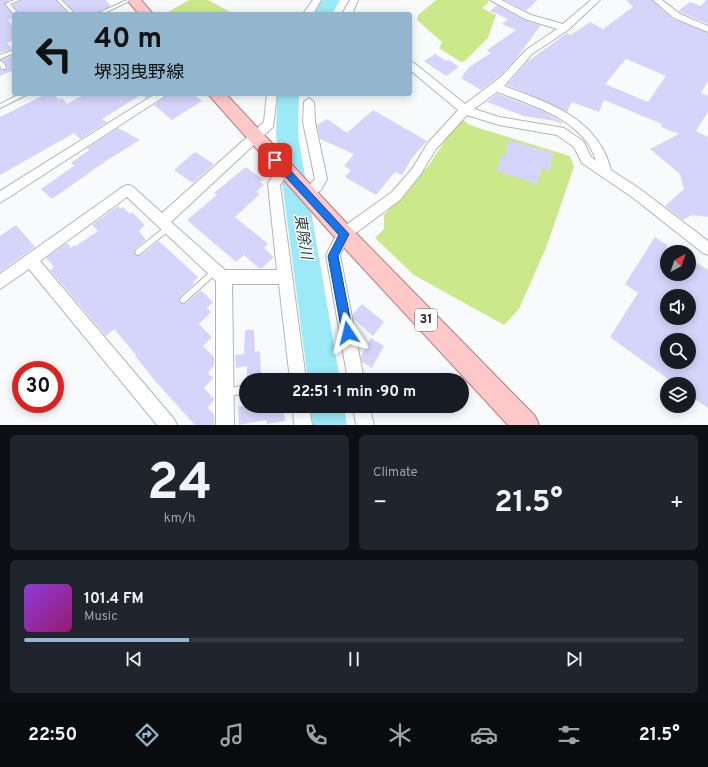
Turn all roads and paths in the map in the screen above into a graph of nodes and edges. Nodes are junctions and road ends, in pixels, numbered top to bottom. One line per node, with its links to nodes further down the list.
1 (18, 0): 10 (lane)
2 (59, 0): 13 (lane)
3 (130, 0): 14 (lane)
4 (134, 0): 15 (main road)
5 (317, 0): 16 (street)
6 (354, 0): 17 (street)
7 (494, 0): 18 (street)
8 (596, 0): 18 (street)
9 (657, 0): 19 (street)
10 (8, 4): 11 (lane); 12 (lane)
11 (0, 7)
12 (14, 12)
13 (71, 12)
14 (103, 12)
15 (144, 12)
16 (309, 12)
17 (348, 12)
18 (565, 28): 25 (street)
19 (708, 29)
20 (12, 52): 21 (lane)
21 (0, 57)
22 (0, 63): 24 (lane)
23 (412, 67): 32 (street)
24 (4, 68)
25 (495, 87): 32 (street); 35 (street)
26 (20, 96): 31 (lane)
27 (160, 96): 37 (street)
28 (218, 96): 33 (main road, 31)
29 (272, 96): 33 (street)
30 (309, 102): 36 (street)
31 (0, 106)
32 (465, 110): 35 (street); 39 (street)
33 (255, 138): 34 (main road, 31); 38 (street)
34 (279, 171): 36 (main road, 31); 44 (street)
35 (605, 172): 40 (street)
36 (312, 190): 39 (main road, 31)
37 (0, 198)
38 (166, 224): 41 (lane); 42 (street); 43 (street)
39 (344, 234): 48 (street); 57 (main road, 31)
40 (708, 249)
41 (138, 252)
42 (30, 260): 45 (street); 53 (street)
43 (219, 274): 44 (street); 46 (lane); 50 (street)
44 (286, 277): 47 (street)
45 (0, 282)
46 (182, 300)
47 (297, 373)
48 (355, 373)
49 (239, 390): 50 (lane)
50 (225, 393): 54 (street)
51 (302, 413): 55 (street)
52 (362, 413): 56 (street)
53 (168, 425)
54 (225, 425)
55 (303, 425)
56 (365, 425)
57 (526, 425)

